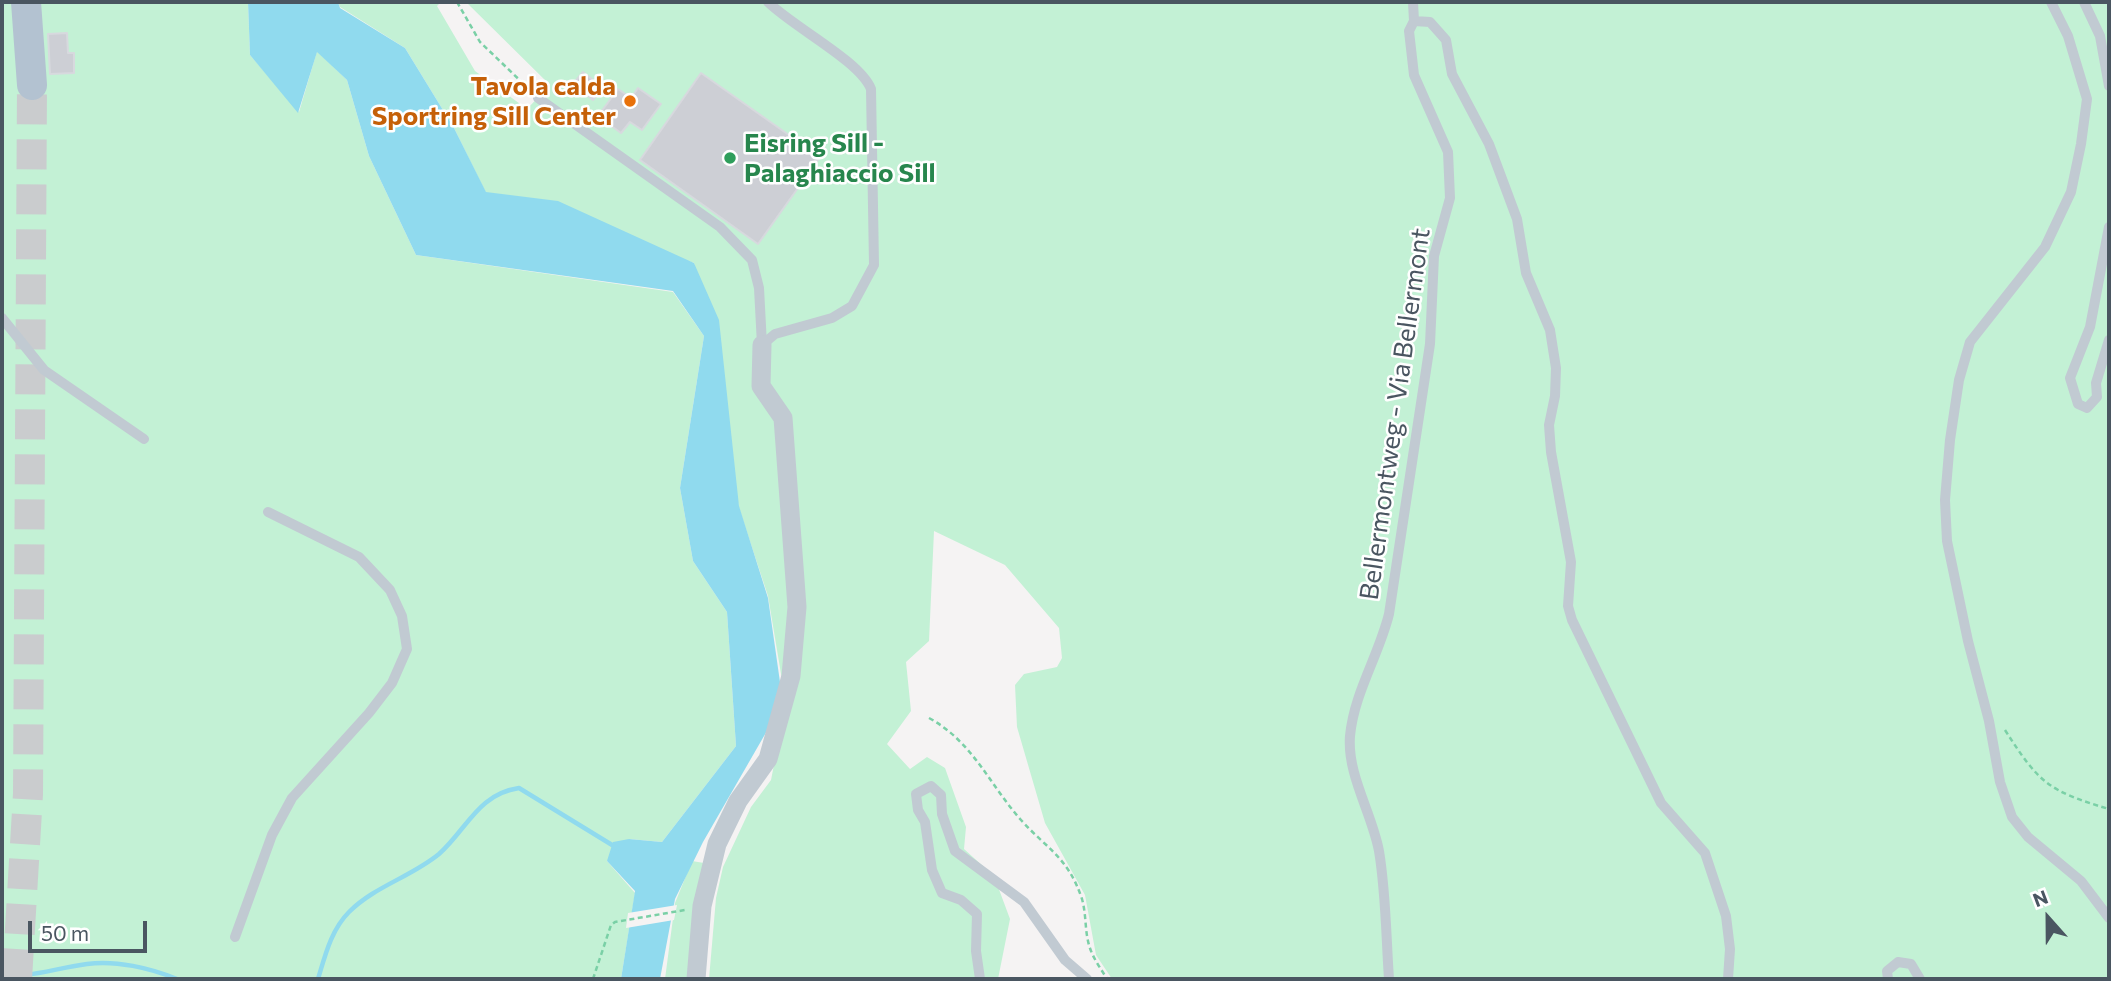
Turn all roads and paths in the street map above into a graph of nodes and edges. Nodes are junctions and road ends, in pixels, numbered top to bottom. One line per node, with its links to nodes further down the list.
1 (26, 2): 8 (main road)
2 (457, 2): 10 (path)
3 (768, 2): 14 (lane)
4 (1413, 2): 7 (lane, Bellermontweg - Via Bellermont)
5 (2051, 2): 18 (lane)
6 (2084, 2): 9 (lane)
7 (1414, 21): 28 (lane, Bellermontweg - Via Bellermont); 29 (lane)
8 (32, 85)
9 (2109, 86)
10 (538, 98): 14 (lane)
11 (2109, 228): 13 (lane)
12 (2, 318): 15 (lane)
13 (2109, 340)
14 (762, 345): 20 (street)
15 (144, 439)
16 (268, 512): 22 (lane)
17 (929, 718): 27 (path)
18 (1989, 721): 19 (path); 21 (lane)
19 (2109, 809)
20 (702, 906): 23 (path); 24 (street)
21 (2109, 918)
22 (235, 937)
23 (593, 979)
24 (696, 979)
25 (980, 979): 26 (lane)
26 (1087, 979)
27 (1107, 979)
28 (1389, 979)
29 (1728, 979)
30 (1888, 979): 31 (lane)
31 (1920, 979)

